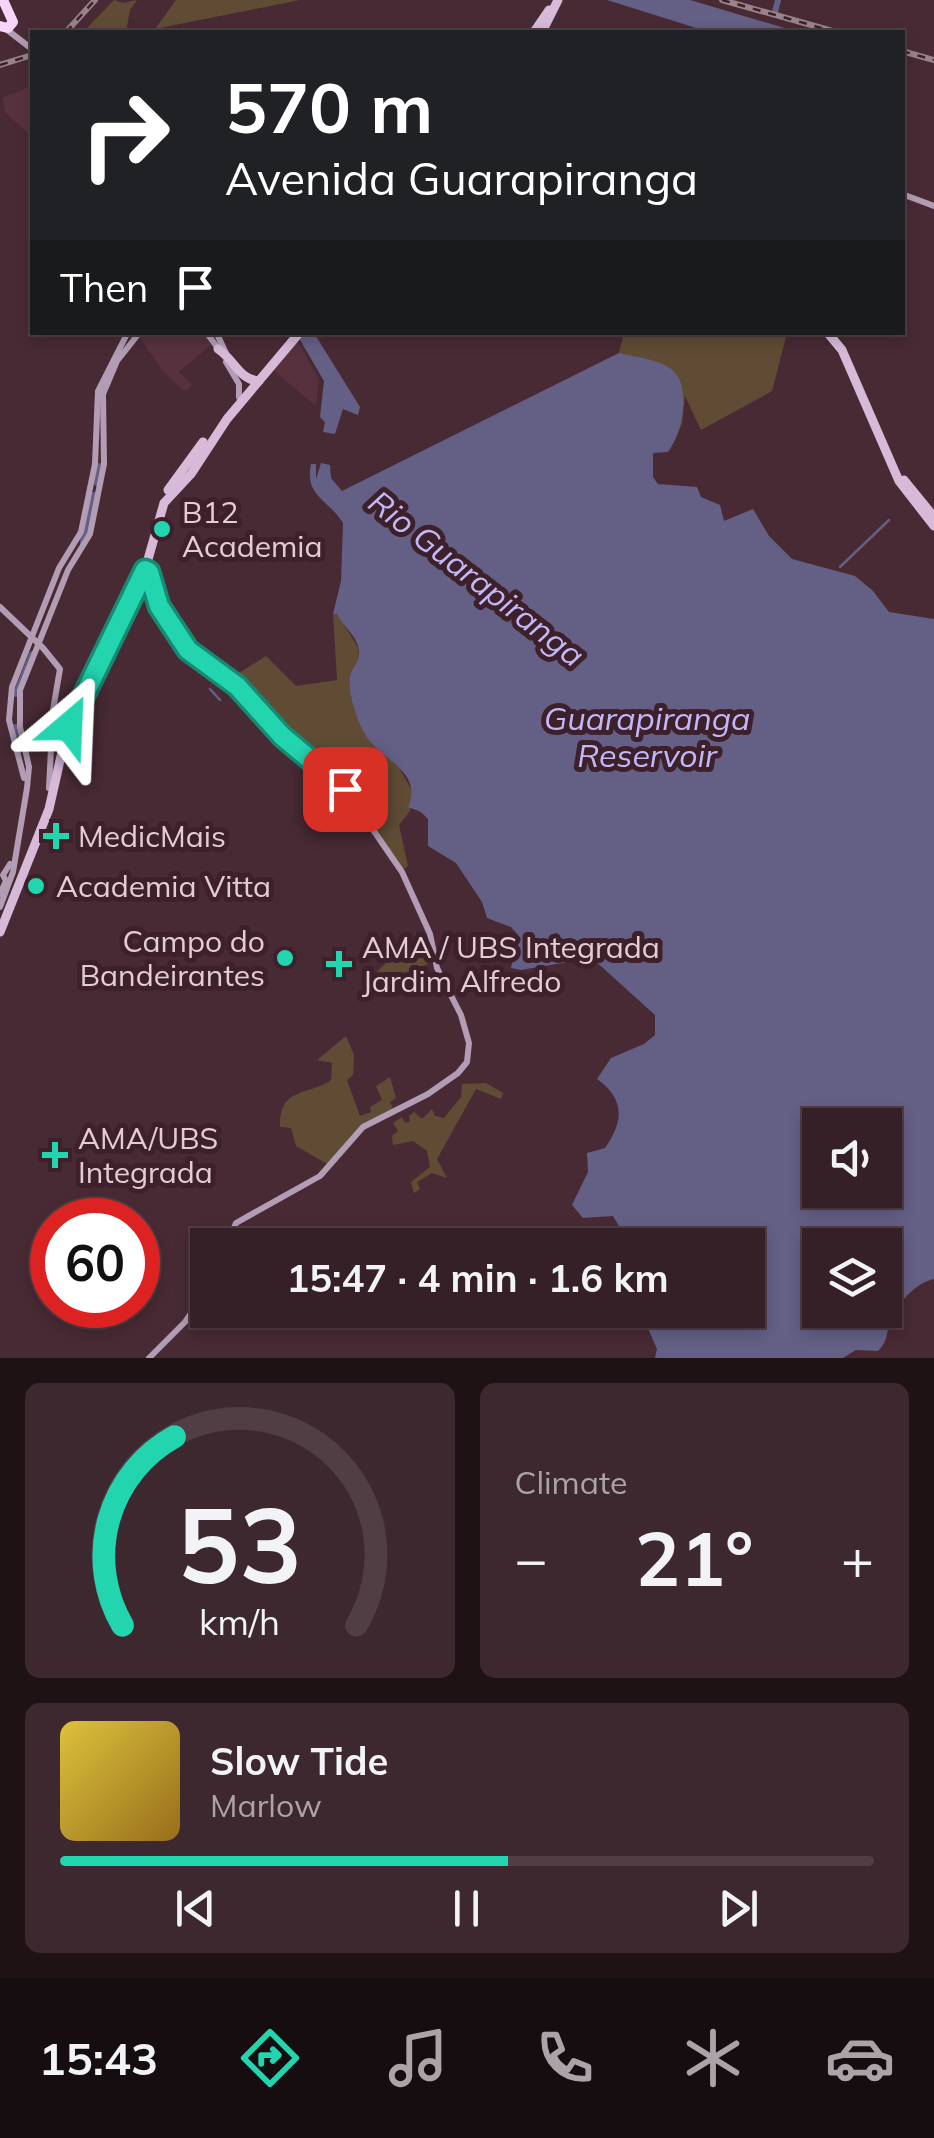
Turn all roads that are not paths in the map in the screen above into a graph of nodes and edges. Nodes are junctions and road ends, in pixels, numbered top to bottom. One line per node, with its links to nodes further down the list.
1 (3, 0): 2 (highway)
2 (6, 26): 3 (main road)
3 (30, 45)
4 (905, 194): 5 (main road)
5 (934, 205)
6 (130, 335): 14 (main road)
7 (130, 335): 14 (main road)
8 (130, 335): 17 (main road)
9 (213, 335): 13 (main road)
10 (295, 335): 16 (main road)
11 (830, 335): 20 (main road)
12 (837, 335): 19 (main road)
13 (222, 349): 15 (main road); 16 (main road); 16 (main road)
14 (117, 361): 18 (main road)
15 (238, 374): 16 (main road)
16 (249, 388): 21 (main road); 22 (main road)
17 (96, 429): 18 (main road); 24 (main road)
18 (107, 445): 24 (main road)
19 (934, 517)
20 (934, 526)
21 (149, 533): 22 (main road); 25 (main road)
22 (148, 565): 25 (main road); 34 (main road)
23 (0, 607): 24 (main road)
24 (36, 642): 26 (main road); 27 (main road); 29 (main road)
25 (90, 677): 29 (main road)
26 (10, 702): 27 (main road); 28 (main road)
27 (19, 711): 28 (main road); 31 (main road)
28 (9, 720): 30 (main road)
29 (51, 779): 32 (main road); 33 (main road)
30 (0, 894)
31 (0, 906)
32 (0, 920)
33 (0, 932)
34 (234, 1228)
35 (190, 1315): 36 (main road)
36 (148, 1358)

